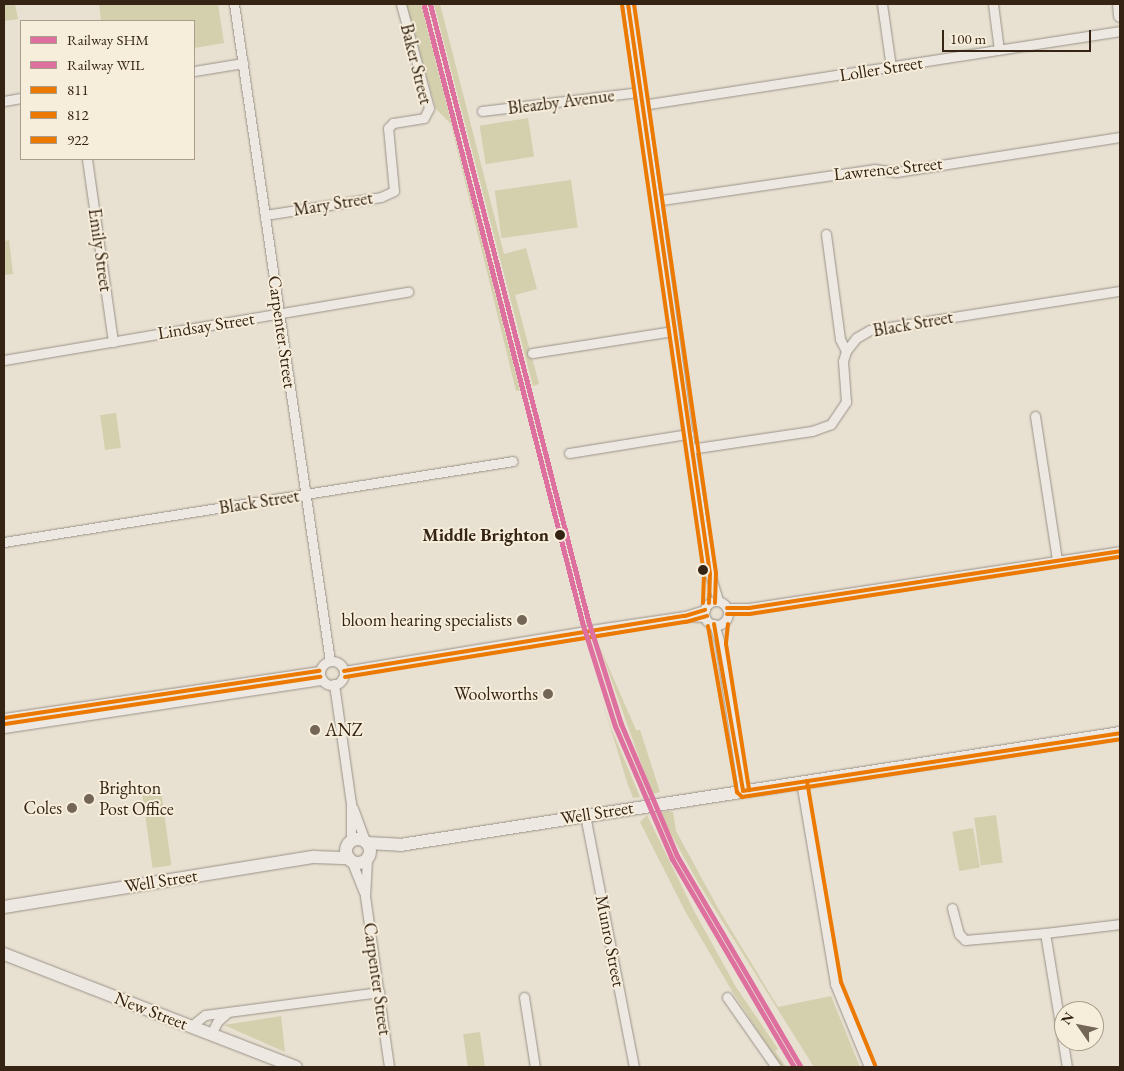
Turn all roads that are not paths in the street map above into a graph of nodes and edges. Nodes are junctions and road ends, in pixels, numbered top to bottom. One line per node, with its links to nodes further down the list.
1 (234, 4): 10 (street, Carpenter Street)
2 (401, 4): 18 (street, Baker Street)
3 (628, 4): 13 (street)
4 (882, 4): 11 (street)
5 (993, 4): 9 (street)
6 (1119, 4): 7 (street)
7 (1120, 16)
8 (1120, 31): 9 (street, Loller Street)
9 (999, 50): 11 (street, Loller Street)
10 (243, 63): 12 (street); 22 (street, Carpenter Street)
11 (891, 67): 16 (street, Loller Street)
12 (195, 71)
13 (640, 92): 16 (street); 17 (street, Bleazby Avenue)
14 (20, 98): 15 (street)
15 (4, 101)
16 (642, 105): 21 (street)
17 (482, 111)
18 (390, 125): 22 (street, Mary Street)
19 (1120, 137): 21 (street, Lawrence Street)
20 (87, 160): 28 (street, Emily Street)
21 (655, 201): 27 (street)
22 (264, 215): 26 (street, Carpenter Street)
23 (826, 234): 29 (street)
24 (1120, 291): 29 (street, Black Street)
25 (408, 292): 26 (street, Lindsay Street)
26 (279, 314): 28 (street, Lindsay Street); 37 (street, Carpenter Street)
27 (673, 331): 30 (street); 33 (street)
28 (113, 342): 31 (street, Lindsay Street)
29 (846, 350): 34 (street)
30 (532, 353)
31 (4, 360)
32 (1035, 416): 40 (street)
33 (688, 434): 34 (street); 35 (street)
34 (690, 449): 41 (street)
35 (569, 453)
36 (513, 461): 37 (street, Black Street)
37 (306, 494): 38 (street, Black Street); 43 (street, Carpenter Street)
38 (4, 542)
39 (1120, 551): 40 (street)
40 (1057, 560): 42 (street)
41 (709, 608): 42 (street); 42 (street); 44 (street)
42 (722, 618): 51 (street)
43 (330, 661): 44 (street); 45 (street)
44 (344, 672): 46 (street)
45 (321, 675): 46 (street); 47 (street); 48 (street)
46 (334, 684): 52 (street)
47 (4, 718)
48 (4, 728)
49 (1120, 733): 50 (street, Well Street)
50 (801, 782): 51 (street, Well Street); 77 (street)
51 (743, 791): 53 (street, Well Street)
52 (351, 803): 54 (street); 55 (street)
53 (585, 816): 56 (street, Well Street); 75 (street, Munro Street)
54 (366, 842): 55 (street); 56 (street, Well Street); 58 (street)
55 (350, 843): 57 (street, Well Street); 59 (street)
56 (400, 845): 58 (street, Well Street)
57 (314, 857): 59 (street, Well Street); 61 (street, Well Street)
58 (367, 858): 59 (street); 60 (street, Carpenter Street)
59 (350, 859): 60 (street, Carpenter Street)
60 (365, 896): 66 (street, Carpenter Street)
61 (5, 908)
62 (952, 908): 64 (street)
63 (1120, 924): 64 (street)
64 (1045, 933): 78 (street)
65 (4, 954): 70 (street, New Street)
66 (379, 992): 69 (street); 72 (street, Carpenter Street)
67 (524, 997): 74 (street)
68 (727, 997): 76 (street)
69 (226, 1014): 70 (street); 71 (street)
70 (191, 1026): 71 (street, New Street)
71 (211, 1034): 73 (street, New Street)
72 (390, 1065)
73 (296, 1067)
74 (535, 1067)
75 (634, 1067)
76 (776, 1067)
77 (869, 1067)
78 (1067, 1067)

